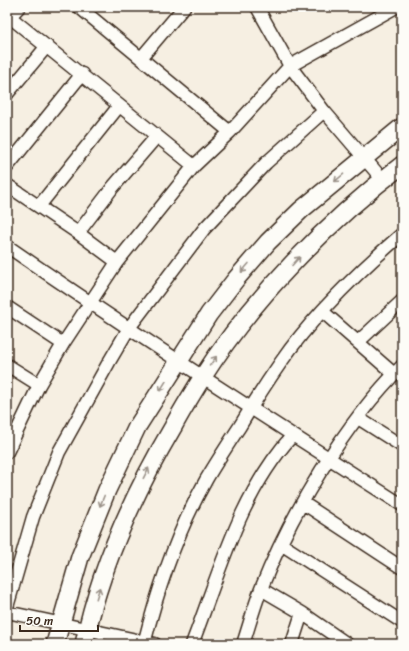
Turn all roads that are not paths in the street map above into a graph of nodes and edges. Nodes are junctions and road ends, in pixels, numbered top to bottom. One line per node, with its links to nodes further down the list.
1 (19, 7): 6 (street)
2 (78, 7): 8 (street)
3 (184, 7): 8 (street)
4 (257, 7): 9 (street)
5 (396, 7): 9 (street)
6 (9, 18): 7 (street)
7 (47, 46): 10 (street); 11 (street)
8 (140, 58): 15 (street)
9 (290, 66): 13 (street); 15 (street)
10 (82, 74): 12 (street); 20 (street)
11 (7, 94)
12 (119, 106): 16 (street); 23 (street)
13 (324, 111): 17 (street); 32 (street)
14 (402, 127): 17 (street)
15 (230, 132): 19 (street)
16 (157, 136): 19 (street); 24 (street)
17 (363, 158): 21 (street); 35 (street, one-way to 35)
18 (402, 165): 21 (street)
19 (194, 166): 27 (street)
20 (7, 167)
21 (382, 180): 38 (street, one-way to 21)
22 (7, 185): 23 (street)
23 (39, 206): 24 (street)
24 (78, 233): 27 (street)
25 (402, 234): 31 (street)
26 (7, 246): 29 (street)
27 (117, 262): 29 (street)
28 (402, 301): 33 (street)
29 (90, 303): 32 (street); 34 (street)
30 (7, 307): 34 (street)
31 (322, 311): 33 (street); 40 (street)
32 (129, 328): 35 (street); 51 (street)
33 (358, 342): 37 (street)
34 (63, 344): 39 (street)
35 (178, 361): 38 (street); 55 (street, one-way to 55)
36 (7, 364): 39 (street)
37 (398, 370): 41 (street)
38 (202, 377): 40 (street); 56 (street, one-way to 38)
39 (38, 385): 44 (street)
40 (251, 409): 42 (street); 57 (street)
41 (358, 418): 43 (street); 45 (street)
42 (292, 436): 45 (street); 60 (street)
43 (402, 446)
44 (7, 452)
45 (330, 459): 46 (street); 47 (street)
46 (303, 503): 48 (street); 49 (street)
47 (402, 505)
48 (281, 544): 50 (street); 54 (street)
49 (402, 568)
50 (261, 589): 53 (street); 61 (street)
51 (7, 607)
52 (7, 612): 55 (street)
53 (302, 613): 58 (street); 62 (street)
54 (402, 622)
55 (60, 623): 56 (street); 59 (street)
56 (85, 636): 57 (street)
57 (148, 643)
58 (344, 643)
59 (55, 644)
60 (192, 644)
61 (243, 644)
62 (292, 644)

